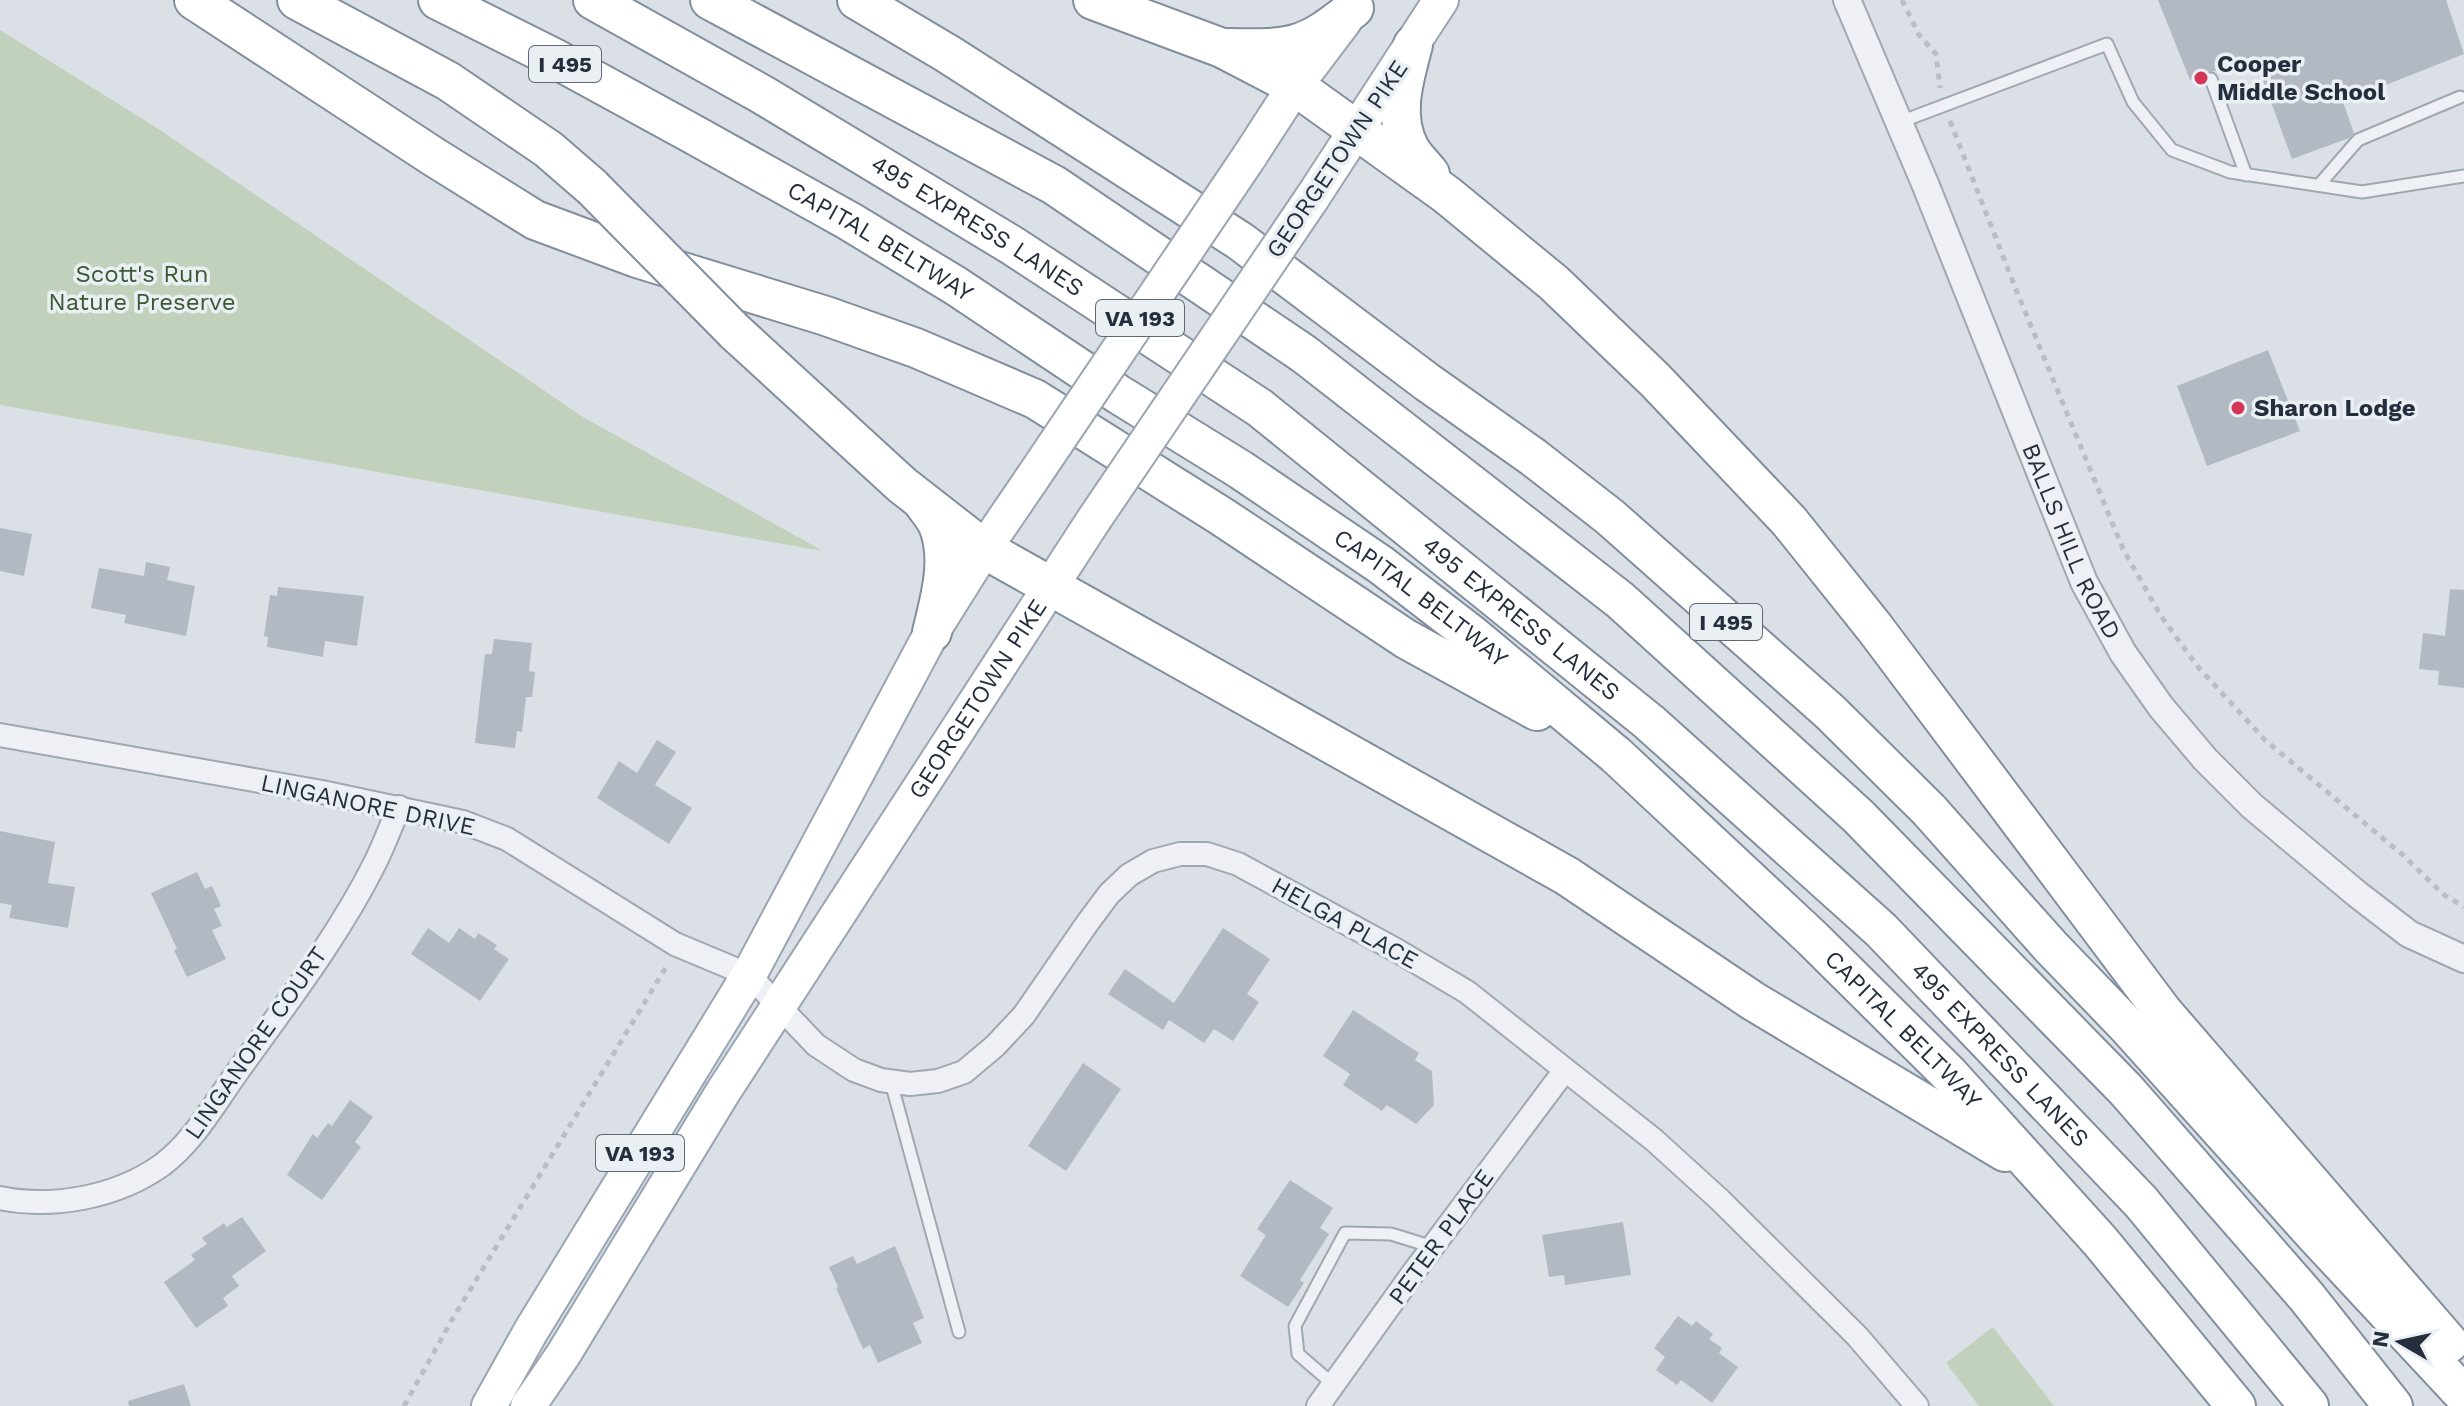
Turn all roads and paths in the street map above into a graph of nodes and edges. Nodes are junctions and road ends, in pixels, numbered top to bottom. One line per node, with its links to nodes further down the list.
1 (194, 0): 29 (highway)
2 (297, 0): 24 (highway, bridge)
3 (438, 0): 29 (highway, CAPITAL BELTWAY / I 495)
4 (593, 0): 51 (highway, 495 EXPRESS LANES)
5 (710, 0): 52 (highway)
6 (857, 0): 44 (highway, I 495)
7 (1093, 0): 13 (highway)
8 (1441, 0): 12 (main road, GEORGETOWN PIKE)
9 (1847, 0): 18 (street, BALLS HILL ROAD)
10 (1902, 0): 17 (path)
11 (1357, 4): 13 (highway); 15 (main road, VA 193)
12 (1413, 45): 19 (main road, GEORGETOWN PIKE); 23 (highway)
13 (1222, 48): 15 (highway)
14 (2211, 79): 20 (lane)
15 (1295, 86): 19 (highway); 25 (main road, VA 193, bridge)
16 (2460, 97): 22 (lane)
17 (1946, 105): 18 (lane); 20 (lane); 31 (path)
18 (1900, 122): 33 (street, BALLS HILL ROAD)
19 (1357, 130): 23 (highway); 26 (main road, GEORGETOWN PIKE, bridge)
20 (2246, 175): 22 (lane)
21 (2464, 176): 22 (lane)
22 (2319, 185)
23 (1447, 195): 42 (highway)
24 (923, 502): 25 (highway); 27 (highway)
25 (984, 549): 26 (highway); 27 (main road, VA 193)
26 (1051, 586): 35 (main road, GEORGETOWN PIKE); 39 (highway)
27 (932, 632): 34 (main road, VA 193)
28 (0, 735): 30 (street, LINGANORE DRIVE)
29 (1616, 755): 39 (highway, CAPITAL BELTWAY / I 495)
30 (399, 807): 32 (street, LINGANORE DRIVE); 38 (street, LINGANORE COURT)
31 (2464, 907)
32 (679, 946): 34 (street, LINGANORE DRIVE); 45 (path)
33 (2464, 959)
34 (749, 975): 35 (street, HELGA PLACE); 46 (main road, VA 193)
35 (779, 1006): 37 (street, HELGA PLACE); 47 (main road, GEORGETOWN PIKE / VA 193)
36 (1565, 1070): 37 (street, HELGA PLACE); 40 (street, PETER PLACE); 49 (street, HELGA PLACE)
37 (891, 1082): 41 (lane)
38 (0, 1198)
39 (2100, 1241): 50 (highway, CAPITAL BELTWAY / I 495)
40 (1434, 1247): 43 (street, PETER PLACE); 43 (lane)
41 (959, 1332)
42 (2464, 1360)
43 (1334, 1385): 48 (street, PETER PLACE)
44 (2464, 1395)
45 (404, 1406)
46 (489, 1406)
47 (528, 1406)
48 (1318, 1406)
49 (1917, 1406)
50 (2236, 1406)
51 (2309, 1406)
52 (2393, 1406)

